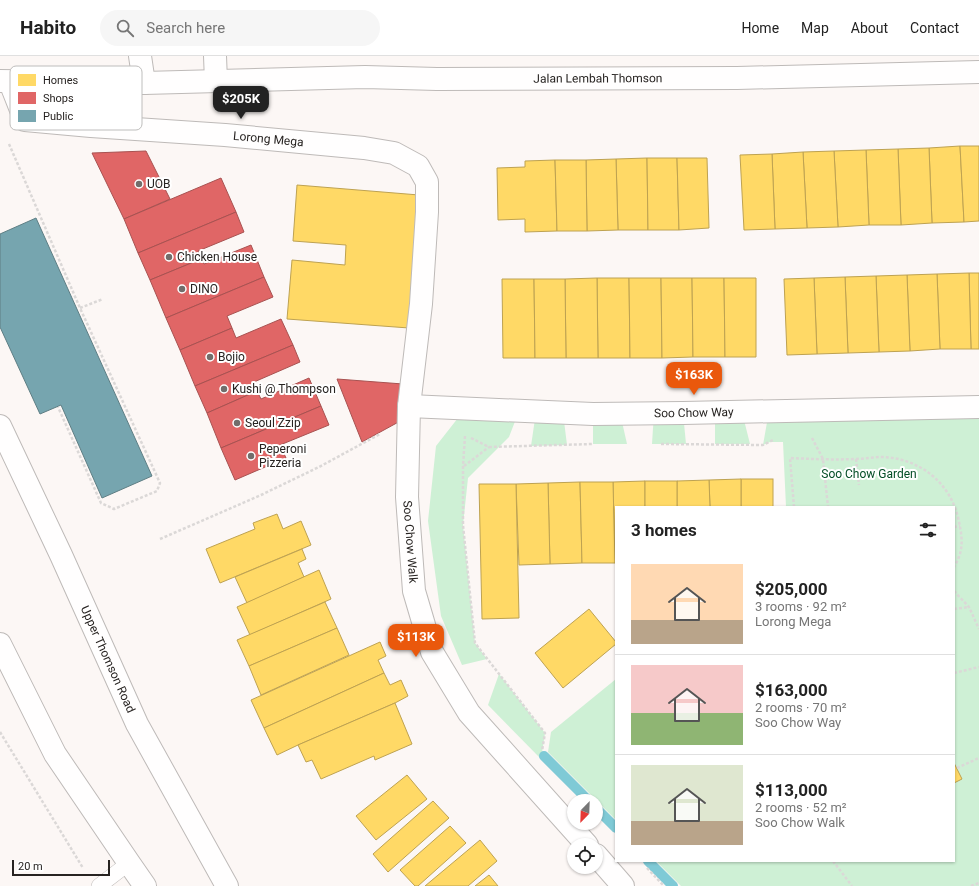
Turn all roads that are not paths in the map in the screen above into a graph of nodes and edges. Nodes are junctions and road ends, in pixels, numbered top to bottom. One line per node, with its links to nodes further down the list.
1 (140, 56): 3 (street)
2 (215, 56): 7 (street)
3 (142, 66)
4 (142, 69): 8 (street)
5 (979, 72): 7 (street, Jalan Lembah Thomson)
6 (5, 81): 9 (street, Lorong Mega)
7 (216, 81): 8 (street, Jalan Lembah Thomson)
8 (144, 82)
9 (10, 91)
10 (142, 129): 11 (street, Lorong Mega)
11 (427, 182): 13 (street, Soo Chow Walk)
12 (979, 407): 13 (street, Soo Chow Way)
13 (409, 413): 16 (street, Soo Chow Walk)
14 (0, 426): 21 (street, Upper Thomson Road)
15 (0, 644): 17 (street)
16 (581, 838)
17 (128, 863): 19 (lane); 20 (street)
18 (603, 863): 22 (street)
19 (100, 886)
20 (145, 886)
21 (227, 886)
22 (623, 886)

